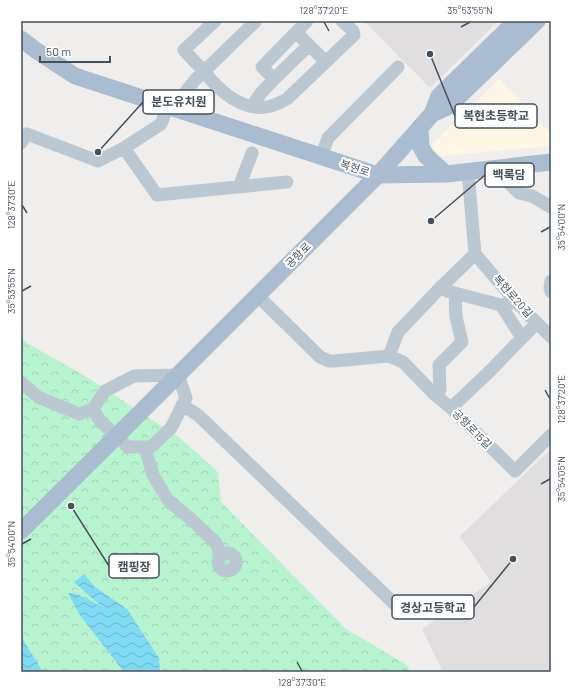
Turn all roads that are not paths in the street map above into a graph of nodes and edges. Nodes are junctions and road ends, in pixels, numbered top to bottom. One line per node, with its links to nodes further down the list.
1 (215, 21): 12 (street)
2 (254, 21): 12 (street)
3 (307, 21): 7 (street)
4 (342, 21): 10 (street)
5 (516, 21): 16 (main road, 공항로)
6 (537, 21): 16 (main road, 공항로)
7 (296, 32): 9 (street); 13 (street)
8 (21, 39): 15 (main road, 복현로)
9 (309, 45): 10 (street); 13 (street)
10 (326, 62): 14 (street)
11 (398, 67): 21 (street)
12 (204, 72): 14 (street); 15 (street)
13 (274, 78): 14 (street)
14 (252, 106)
15 (173, 108): 19 (street); 21 (main road, 복현로)
16 (432, 114): 17 (main road, 공항로)
17 (420, 127): 25 (main road); 26 (main road, 공항로)
18 (21, 143): 19 (street)
19 (124, 148): 28 (street)
20 (252, 153): 28 (street)
21 (321, 157): 26 (main road, 복현로)
22 (551, 162): 23 (main road, 복현로)
23 (504, 167): 24 (main road, 복현로); 29 (street)
24 (468, 172): 25 (main road, 복현로); 30 (street)
25 (446, 174): 26 (main road, 복현로)
26 (378, 175): 35 (main road, 공항로)
27 (287, 182): 28 (street)
28 (239, 187)
29 (551, 206)
30 (475, 254): 32 (street); 36 (street, 복현로20길)
31 (551, 282): 33 (street)
32 (439, 290): 34 (street); 40 (street)
33 (551, 292)
34 (455, 294): 37 (street); 43 (street)
35 (258, 296): 40 (street); 41 (main road, 공항로)
36 (516, 302): 37 (street); 38 (street, 복현로20길)
37 (501, 305): 39 (street)
38 (546, 329): 39 (street)
39 (522, 338): 45 (street)
40 (389, 356): 43 (street, 공항로15길)
41 (178, 375): 44 (street); 46 (street); 49 (main road, 공항로, bridge)
42 (21, 382): 46 (street)
43 (435, 395): 45 (street, 공항로15길)
44 (182, 405): 48 (street); 51 (street)
45 (452, 408): 47 (street, 공항로15길)
46 (93, 409): 48 (street)
47 (551, 435)
48 (145, 447): 50 (street)
49 (21, 531)
50 (221, 555)
51 (402, 611)

